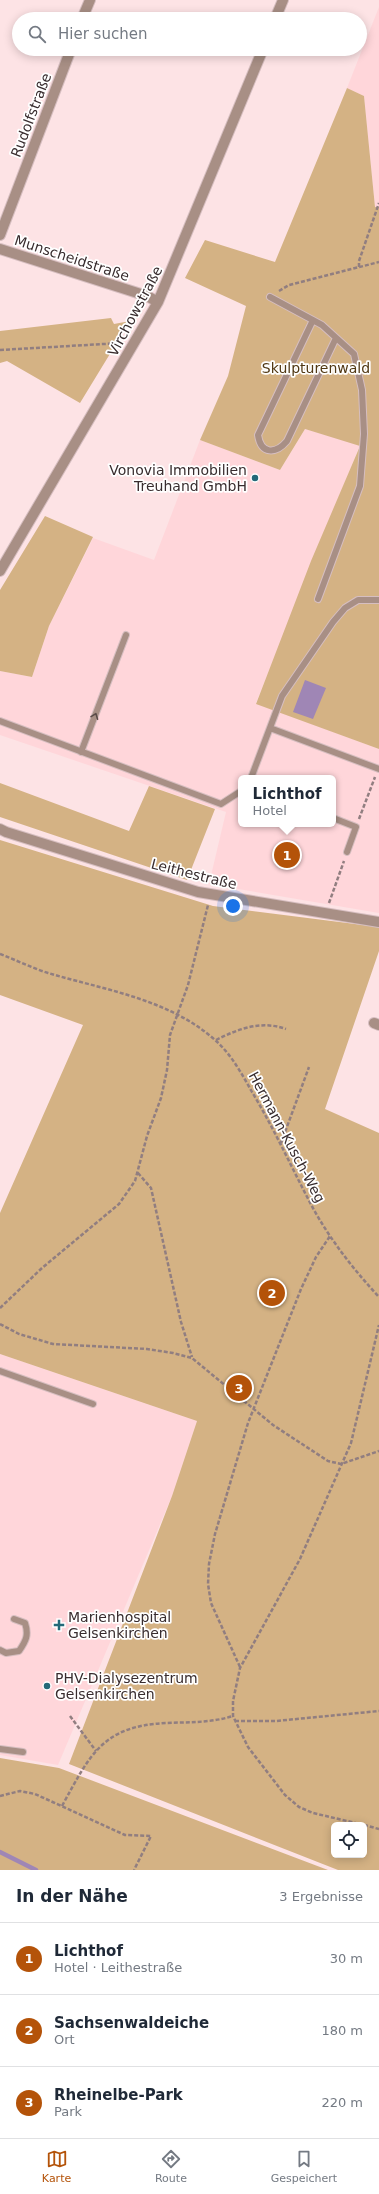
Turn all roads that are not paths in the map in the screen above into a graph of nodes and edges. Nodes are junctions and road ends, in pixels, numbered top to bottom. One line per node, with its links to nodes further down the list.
1 (90, 0): 3 (street)
2 (283, 0): 4 (street)
3 (85, 12)
4 (278, 12)
5 (68, 56): 7 (street, Rudolfstraße)
6 (260, 56): 10 (street, Virchowstraße)
7 (0, 235)
8 (0, 249): 10 (street, Munscheidstraße)
9 (270, 297): 11 (lane)
10 (158, 302): 13 (street, Virchowstraße)
11 (313, 320): 12 (lane); 12 (lane)
12 (336, 338): 14 (lane)
13 (0, 571)
14 (318, 599)
15 (379, 600): 18 (lane)
16 (126, 635): 19 (lane, one-way to 16)
17 (0, 721): 19 (lane)
18 (270, 728): 20 (lane); 21 (lane)
19 (81, 752): 22 (lane)
20 (378, 769)
21 (252, 775)
22 (238, 793)
23 (336, 819): 25 (lane)
24 (2, 831): 26 (street, Leithestraße)
25 (347, 852)
26 (379, 922)
27 (0, 1371): 28 (lane)
28 (93, 1404)
29 (14, 1619): 30 (lane)
30 (0, 1650)
31 (0, 1749): 32 (lane)
32 (23, 1752)

